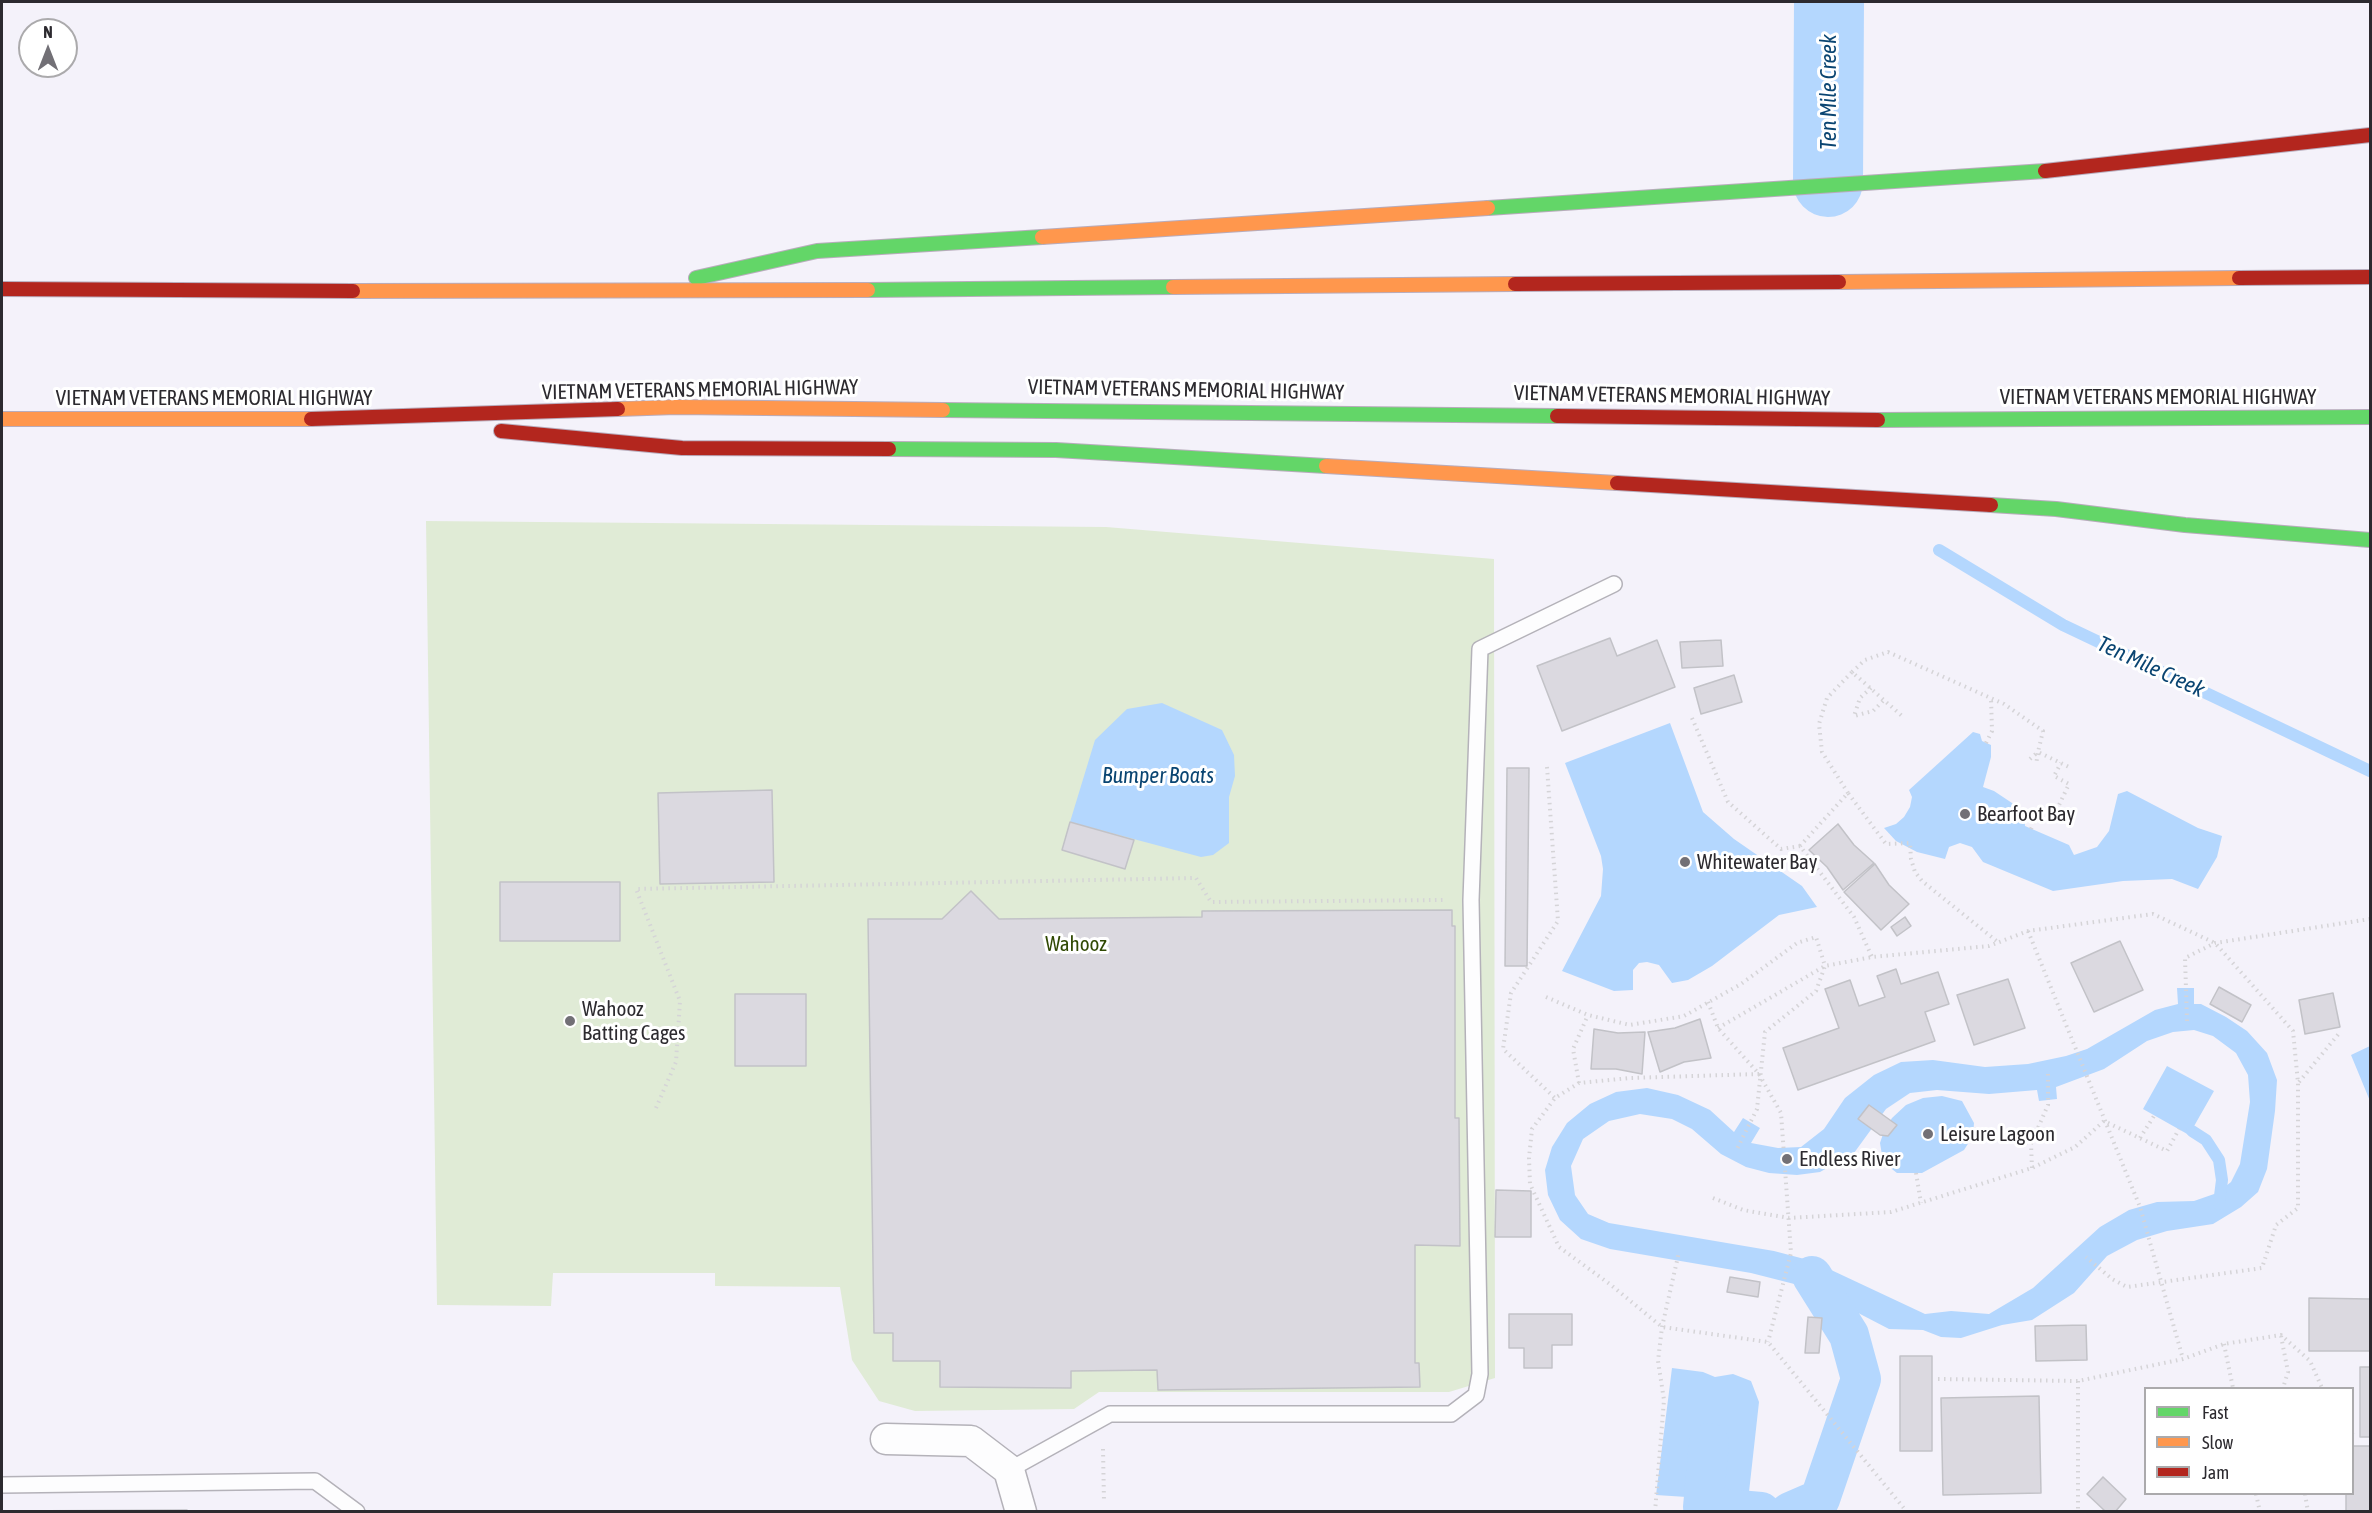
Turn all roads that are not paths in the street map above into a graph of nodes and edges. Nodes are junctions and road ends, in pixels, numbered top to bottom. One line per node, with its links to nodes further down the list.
1 (2370, 135): 4 (highway)
2 (2370, 277): 4 (highway)
3 (2, 289): 4 (highway)
4 (633, 292)
5 (2370, 417): 7 (highway, VIETNAM VETERANS MEMORIAL HIGHWAY)
6 (2, 419): 7 (highway, VIETNAM VETERANS MEMORIAL HIGHWAY)
7 (374, 419): 8 (highway)
8 (469, 428)
9 (492, 430): 10 (highway)
10 (2370, 540)
11 (1614, 585): 13 (lane)
12 (886, 1439): 13 (street)
13 (1009, 1470): 16 (street)
14 (2, 1485): 15 (lane)
15 (357, 1512)
16 (1021, 1512)

